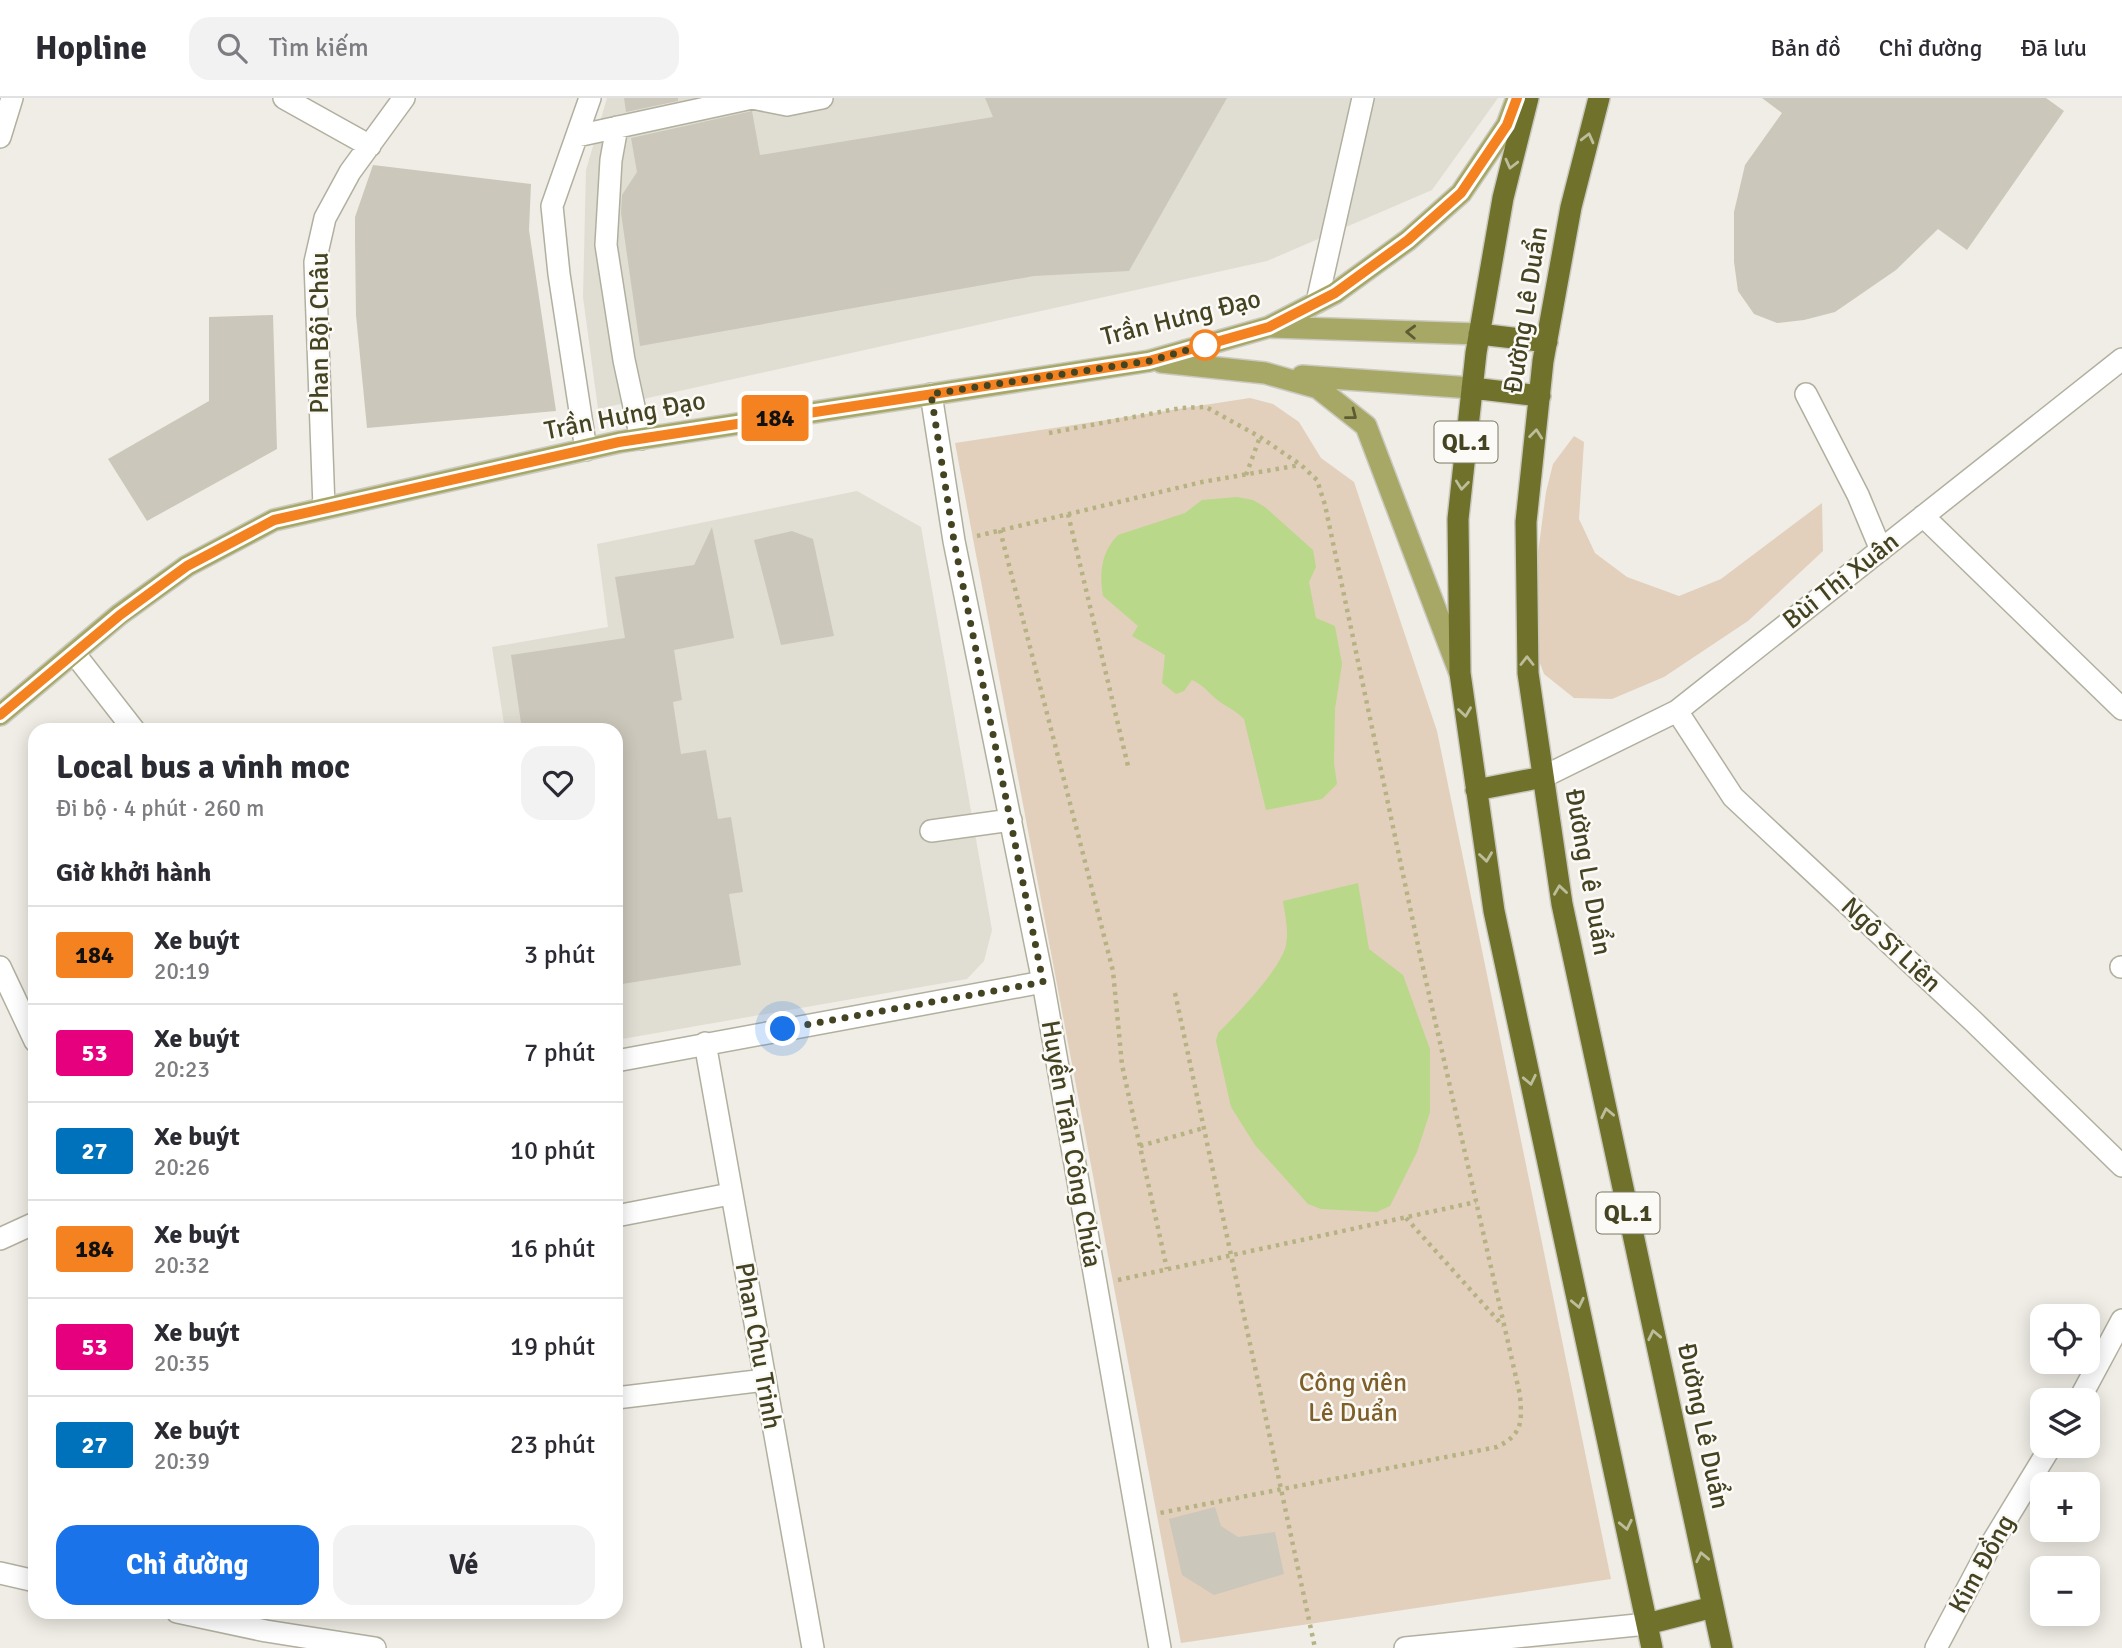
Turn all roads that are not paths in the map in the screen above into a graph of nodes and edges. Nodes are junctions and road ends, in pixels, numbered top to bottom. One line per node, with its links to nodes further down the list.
1 (12, 98): 12 (street)
2 (284, 98): 13 (street)
3 (404, 98): 13 (street, Phan Bội Châu)
4 (590, 98): 11 (street)
5 (822, 98): 10 (street)
6 (1363, 98): 14 (street)
7 (1517, 98): 14 (main road, Trần Hưng Đạo)
8 (1528, 98): 16 (highway, Đường Lê Duẩn / QL.1, one-way to 16)
9 (1599, 98): 17 (highway, Đường Lê Duẩn / QL.1, one-way to 9)
10 (617, 127): 11 (street); 25 (street)
11 (577, 136): 26 (street)
12 (0, 137)
13 (370, 146): 27 (street, Phan Bội Châu)
14 (1317, 302): 15 (main road, Trần Hưng Đạo)
15 (1269, 327): 16 (main road, one-way to 15); 19 (main road, Trần Hưng Đạo)
16 (1479, 334): 17 (highway); 21 (highway, Đường Lê Duẩn / QL.1)
17 (1547, 342): 24 (highway, Đường Lê Duẩn / QL.1)
18 (2122, 359): 28 (street, Bùi Thị Xuân)
19 (1149, 361): 20 (main road); 22 (main road, Trần Hưng Đạo)
20 (1265, 373): 21 (main road); 31 (main road, one-way to 31)
21 (1472, 388): 24 (highway); 31 (highway, Đường Lê Duẩn / QL.1, one-way to 31)
22 (931, 394): 25 (main road, Trần Hưng Đạo); 38 (street, Huyền Trân Công Chúa)
23 (1806, 394): 29 (street)
24 (1540, 396): 36 (highway, Đường Lê Duẩn / QL.1, one-way to 24)
25 (640, 439): 26 (main road, Trần Hưng Đạo)
26 (586, 450): 27 (main road, Trần Hưng Đạo)
27 (324, 508): 30 (main road, Trần Hưng Đạo)
28 (1923, 516): 29 (street, Bùi Thị Xuân); 32 (street)
29 (1881, 550): 33 (street, Bùi Thị Xuân)
30 (74, 653): 34 (main road, Trần Hưng Đạo); 35 (street)
31 (1460, 673): 37 (highway, Đường Lê Duẩn / QL.1, one-way to 37)
32 (2122, 709)
33 (1676, 711): 36 (street, Bùi Thị Xuân); 45 (street, Ngô Sĩ Liên)
34 (0, 715)
35 (129, 723)
36 (1543, 777): 37 (highway); 57 (highway, Đường Lê Duẩn / QL.1, one-way to 36)
37 (1476, 790): 60 (highway, Đường Lê Duẩn / QL.1, one-way to 60)
38 (1010, 820): 39 (street); 41 (street, Huyền Trân Công Chúa)
39 (931, 831)
40 (0, 967): 42 (street)
41 (1043, 982): 43 (street); 63 (street, Huyền Trân Công Chúa)
42 (28, 1026)
43 (705, 1043): 44 (street); 46 (street, Phan Chu Trinh)
44 (623, 1060)
45 (2122, 1166)
46 (730, 1194): 47 (street); 51 (street, Phan Chu Trinh)
47 (623, 1215)
48 (28, 1226): 49 (street)
49 (0, 1239)
50 (2122, 1320): 52 (street)
51 (765, 1380): 53 (street); 62 (street, Phan Chu Trinh)
52 (2085, 1388)
53 (623, 1397)
54 (2044, 1458): 67 (street, Kim Đồng)
55 (0, 1573): 56 (street)
56 (28, 1579)
57 (1713, 1608): 60 (highway); 66 (highway, Đường Lê Duẩn / QL.1)
58 (244, 1619): 59 (street)
59 (263, 1621): 61 (street)
60 (1647, 1624): 64 (street); 65 (highway, Đường Lê Duẩn / QL.1)
61 (375, 1648)
62 (813, 1648)
63 (1160, 1648)
64 (1405, 1648)
65 (1652, 1648)
66 (1722, 1648)
67 (1936, 1648)

